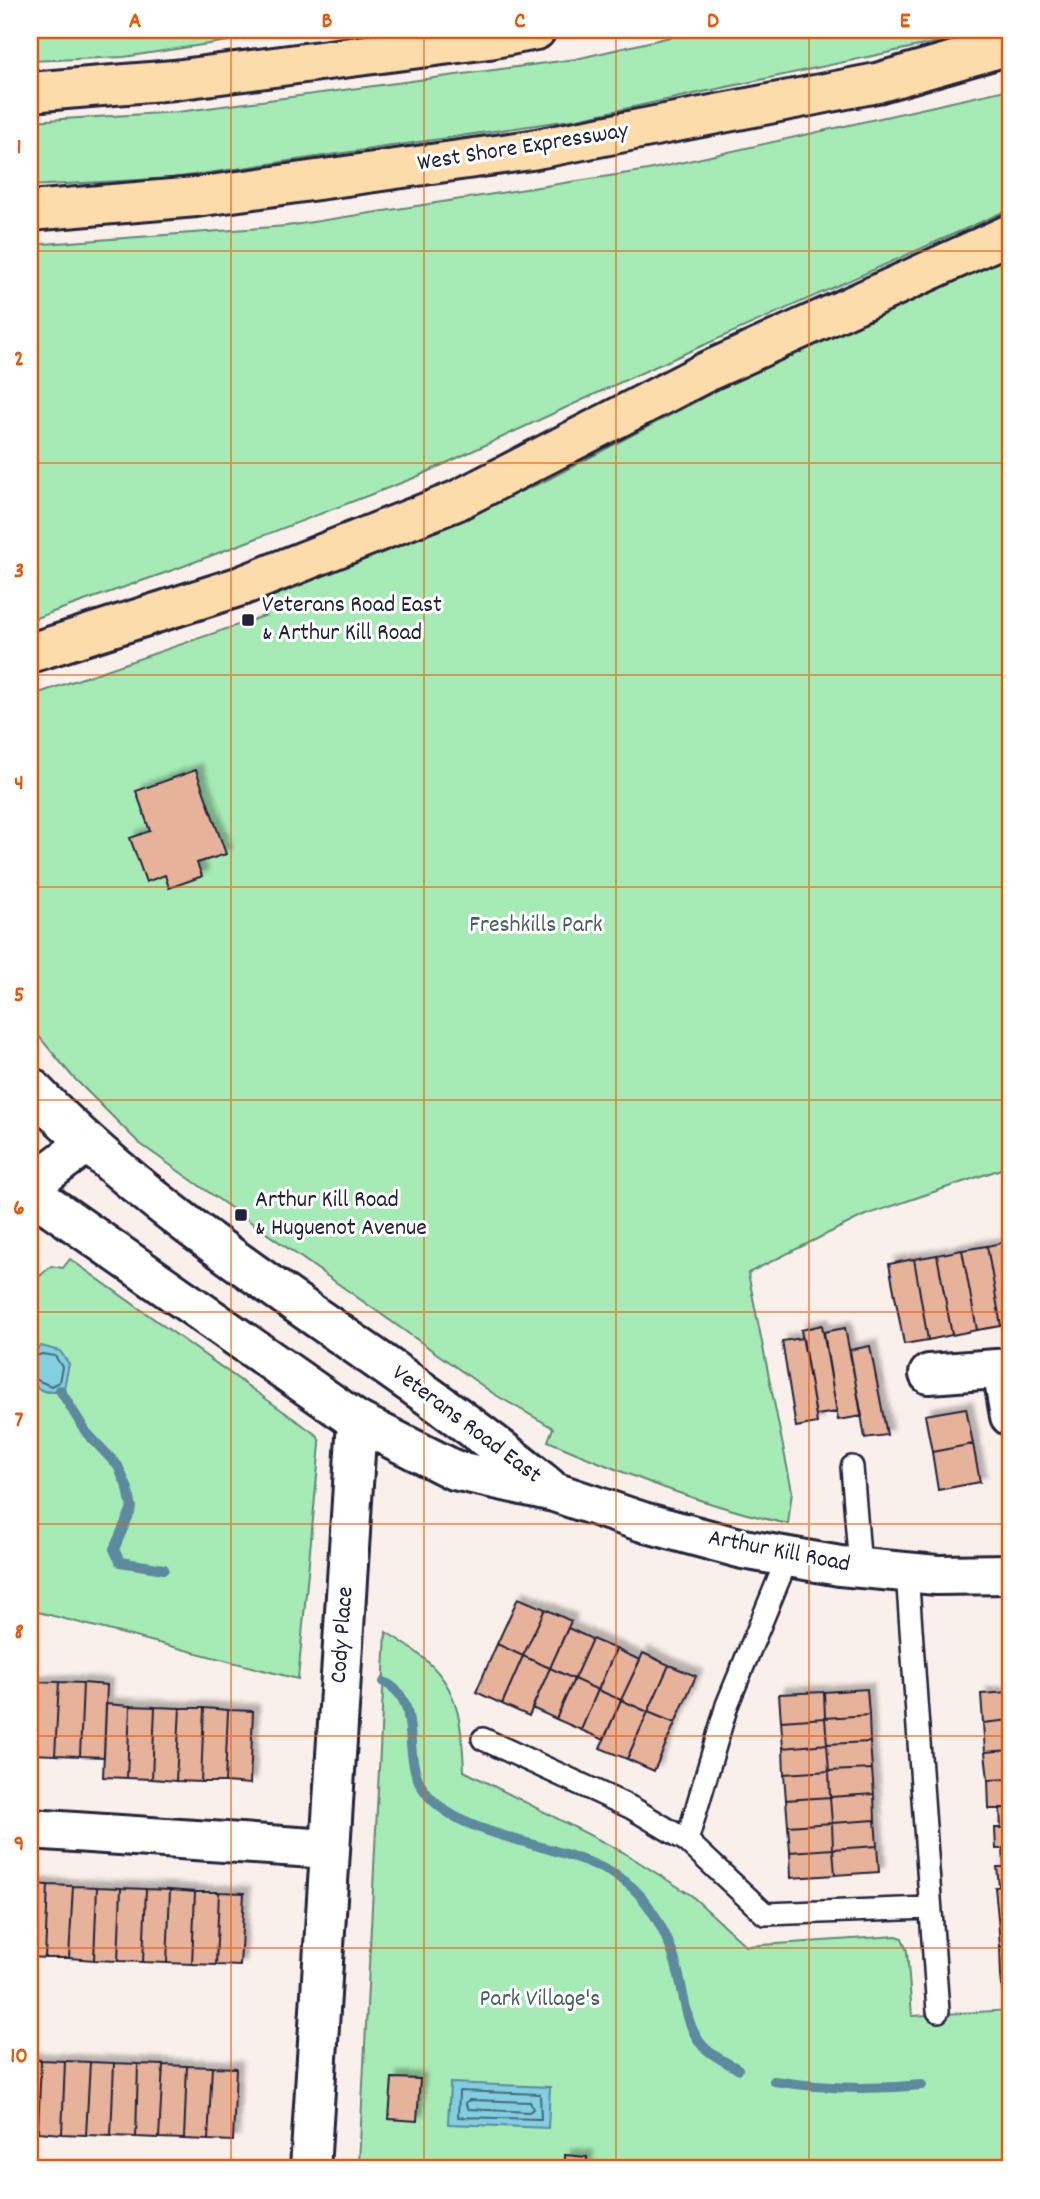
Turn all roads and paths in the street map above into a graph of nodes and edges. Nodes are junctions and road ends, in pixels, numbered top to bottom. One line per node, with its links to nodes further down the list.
1 (536, 30): 3 (highway)
2 (1010, 45): 4 (highway, West Shore Expressway)
3 (30, 92)
4 (30, 211)
5 (1010, 234): 6 (highway)
6 (30, 653)
7 (30, 1087): 8 (street, Veterans Road East)
8 (86, 1143): 9 (street); 16 (street, Veterans Road East)
9 (30, 1186)
10 (30, 1192): 14 (street, Veterans Road East)
11 (1006, 1369): 12 (street); 13 (street)
12 (929, 1374)
13 (1010, 1416)
14 (357, 1421): 16 (street, Veterans Road East); 24 (street, Cody Place)
15 (852, 1467): 18 (lane)
16 (554, 1492): 17 (street, Arthur Kill Road)
17 (788, 1557): 18 (street, Arthur Kill Road); 23 (lane)
18 (860, 1567): 19 (street, Arthur Kill Road)
19 (907, 1572): 20 (street, Arthur Kill Road); 25 (lane)
20 (1010, 1574)
21 (483, 1739): 23 (lane)
22 (30, 1829): 24 (street)
23 (687, 1841): 25 (lane)
24 (329, 1849): 27 (street, Cody Place)
25 (930, 1908): 26 (lane)
26 (938, 2011)
27 (310, 2169)

